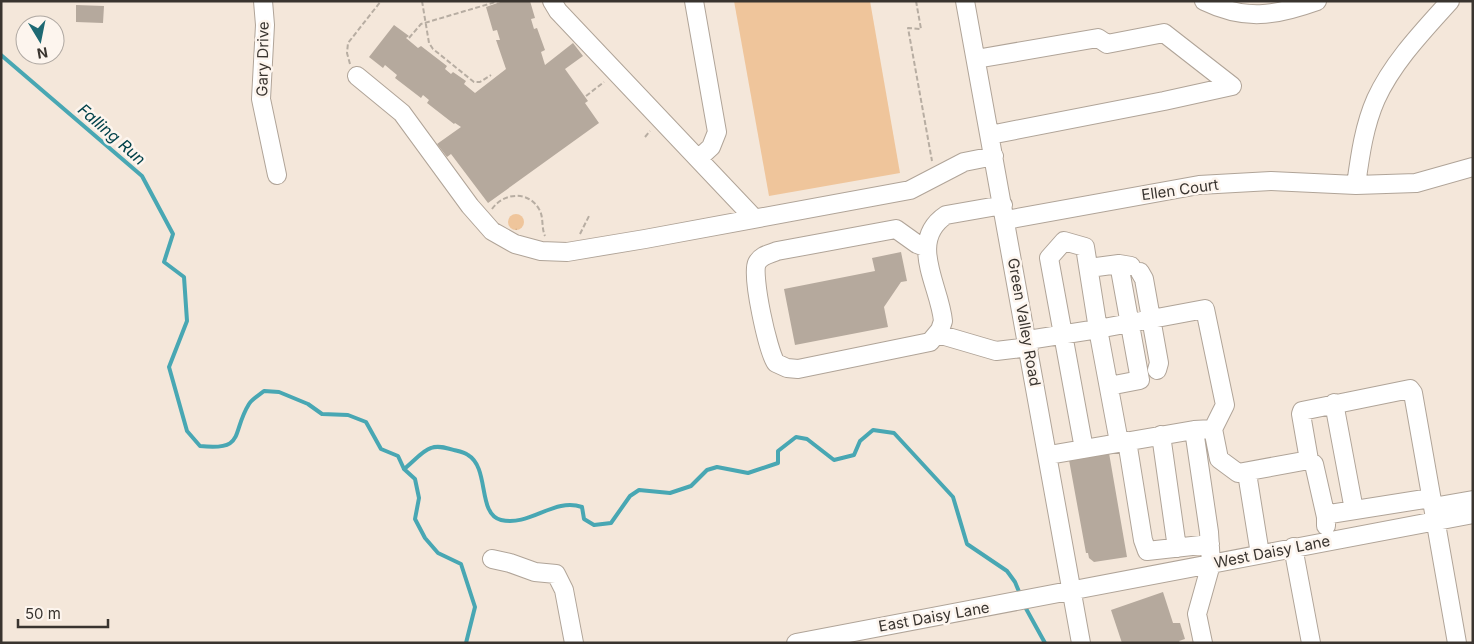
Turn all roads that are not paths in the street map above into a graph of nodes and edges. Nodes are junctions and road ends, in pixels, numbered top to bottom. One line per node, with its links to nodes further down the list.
1 (263, 1): 14 (street, Gary Drive)
2 (552, 1): 12 (street)
3 (694, 1): 12 (street)
4 (965, 1): 8 (street, Green Valley Road)
5 (1204, 1): 6 (street)
6 (1317, 1)
7 (1450, 1): 15 (street)
8 (976, 59): 10 (street, Green Valley Road); 10 (street)
9 (356, 73): 17 (street)
10 (990, 135): 11 (street, Green Valley Road)
11 (994, 156): 16 (street, Green Valley Road); 17 (street)
12 (698, 159): 17 (street)
13 (1473, 167): 15 (street, Ellen Court)
14 (277, 175)
15 (1356, 185): 16 (street, Ellen Court)
16 (1005, 213): 18 (street, Ellen Court); 26 (street, Green Valley Road)
17 (754, 218)
18 (925, 247): 24 (street); 24 (street)
19 (1130, 267): 20 (street); 21 (street); 22 (street)
20 (1089, 268): 23 (street); 25 (street)
21 (1151, 320): 22 (street); 27 (street); 30 (street)
22 (1131, 324): 23 (street); 27 (street)
23 (1098, 329): 25 (street); 28 (street)
24 (938, 334): 26 (street)
25 (1062, 335): 26 (street); 34 (street)
26 (1028, 343): 35 (street, Green Valley Road)
27 (1150, 376): 28 (street)
28 (1110, 386): 33 (street)
29 (1334, 403): 36 (street); 39 (street); 40 (street)
30 (1213, 429): 31 (street); 37 (street)
31 (1194, 430): 32 (street); 44 (street)
32 (1161, 435): 33 (street); 46 (street)
33 (1123, 441): 34 (street); 46 (street)
34 (1084, 449): 35 (street)
35 (1049, 455): 50 (street, Green Valley Road)
36 (1310, 460): 37 (street); 42 (street)
37 (1247, 473): 47 (street)
38 (1473, 500): 39 (street)
39 (1433, 509): 40 (street); 41 (street, West Daisy Lane); 43 (street, West Daisy Lane); 56 (street)
40 (1354, 510): 42 (street)
41 (1473, 514)
42 (1326, 517): 43 (street)
43 (1330, 540): 45 (street, West Daisy Lane)
44 (1210, 544): 46 (street); 49 (street)
45 (1293, 547): 47 (street, West Daisy Lane); 55 (street)
46 (1178, 548)
47 (1260, 554): 49 (street, West Daisy Lane)
48 (492, 559): 51 (street)
49 (1211, 564): 50 (street, West Daisy Lane); 54 (street)
50 (1072, 592): 52 (street, East Daisy Lane); 53 (street, Green Valley Road)
51 (574, 643)
52 (796, 643)
53 (1081, 643)
54 (1203, 643)
55 (1311, 643)
56 (1457, 643)

